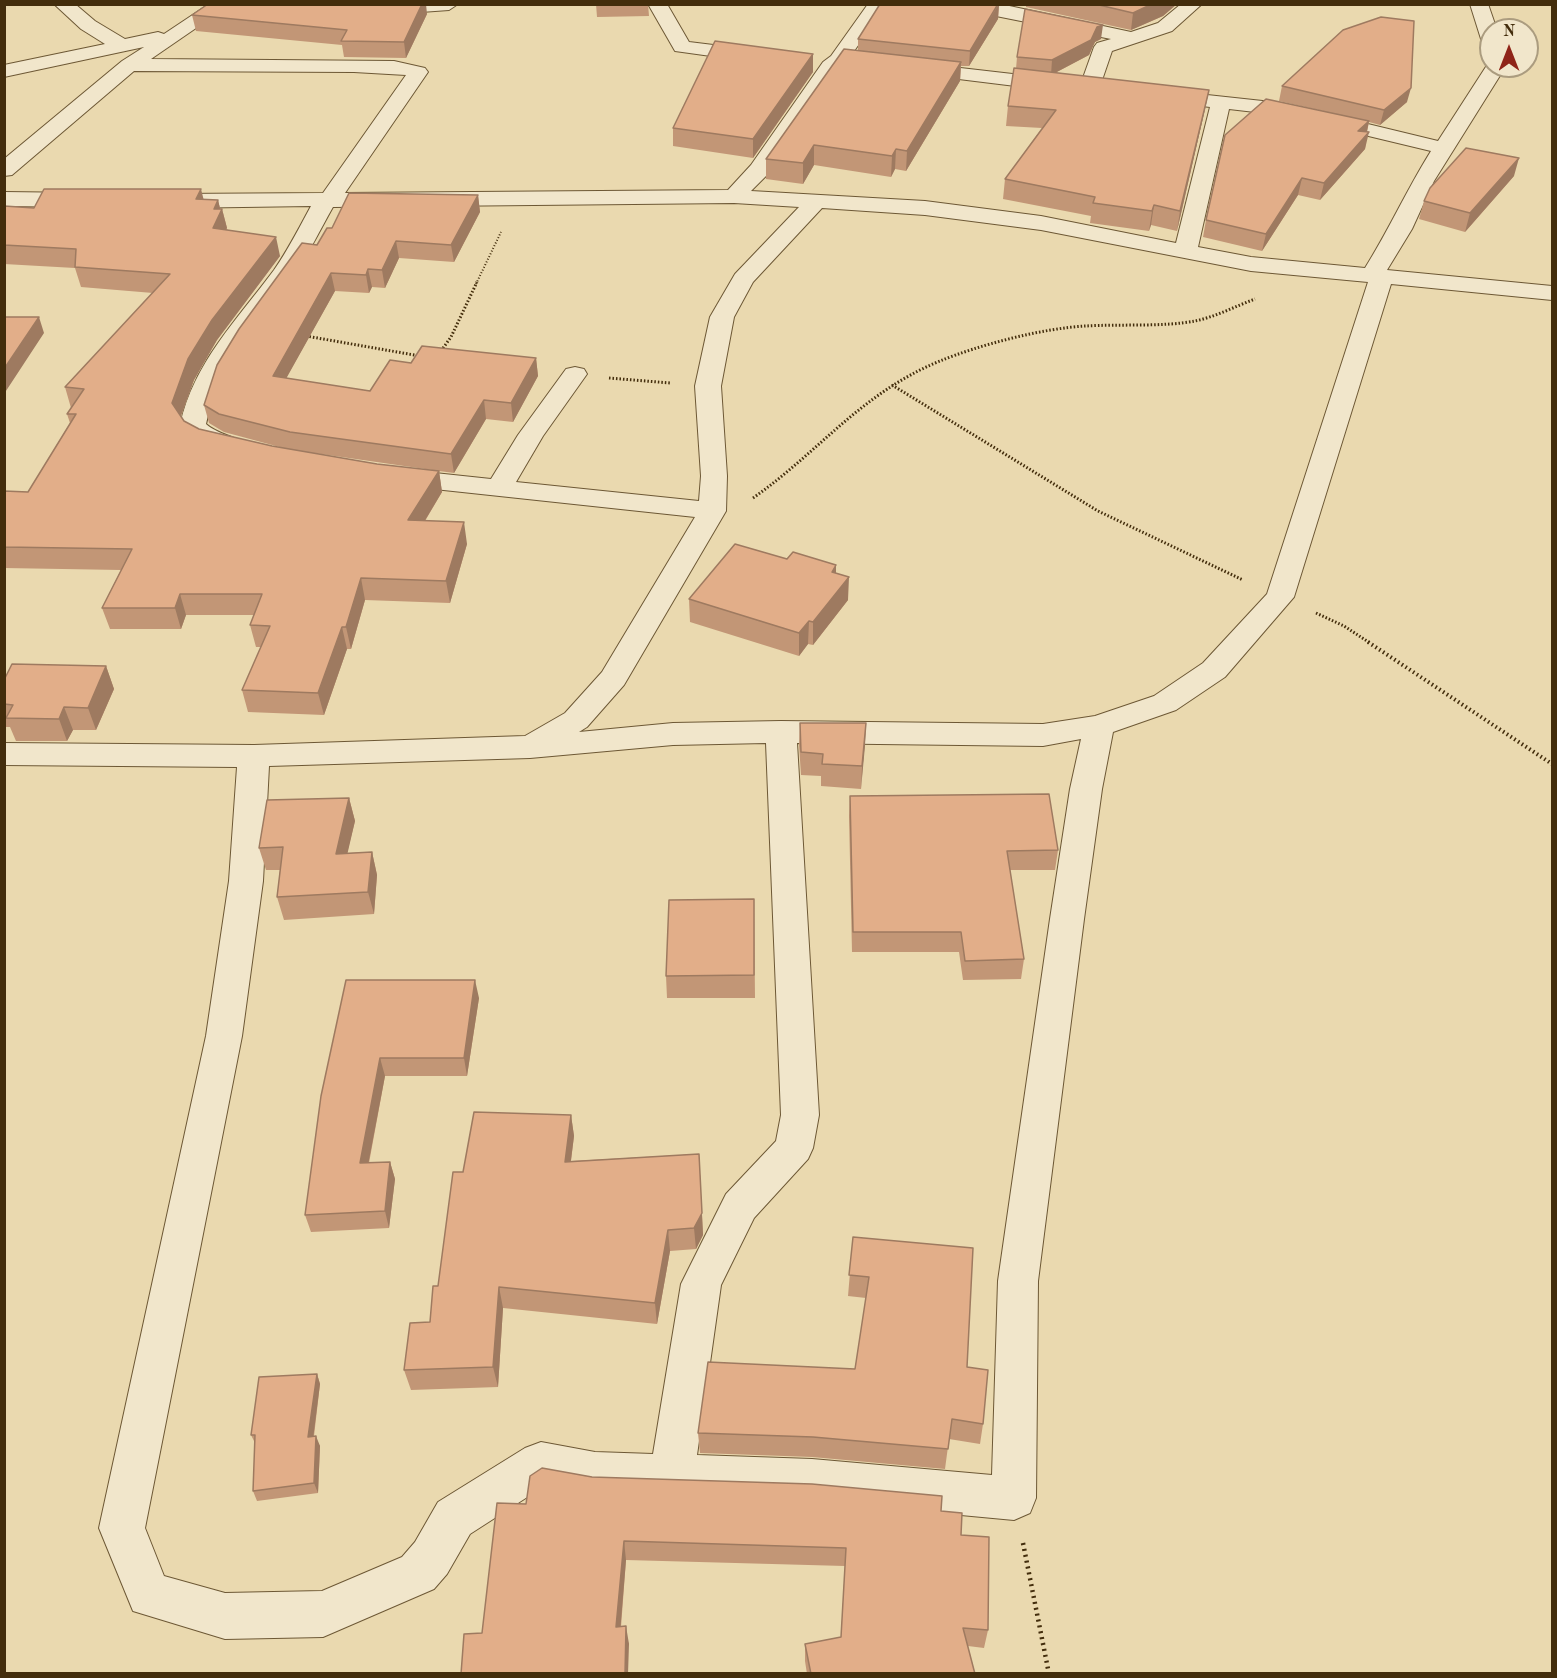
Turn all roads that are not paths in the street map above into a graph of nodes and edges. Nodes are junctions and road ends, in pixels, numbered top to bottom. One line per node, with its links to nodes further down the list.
1 (63, 4): 12 (street)
2 (222, 4): 10 (street)
3 (301, 4): 4 (street)
4 (449, 4)
5 (657, 4): 14 (street)
6 (878, 4): 17 (street)
7 (966, 4): 9 (street)
8 (1193, 4): 11 (street)
9 (993, 7): 11 (street)
10 (174, 34): 12 (street); 19 (street)
11 (1129, 37): 23 (street)
12 (123, 46): 15 (street)
13 (4, 54): 15 (street)
14 (772, 59)
15 (50, 62): 21 (street)
16 (807, 63): 17 (street)
17 (834, 63): 18 (street); 29 (street)
18 (860, 63)
19 (129, 65): 28 (street); 34 (street)
20 (893, 66): 23 (street)
21 (4, 71)
22 (1488, 78): 27 (street)
23 (1089, 89): 24 (street)
24 (1112, 91)
25 (1145, 95): 26 (street)
26 (1221, 102): 27 (street); 35 (street)
27 (1443, 148): 36 (street)
28 (4, 170)
29 (734, 196): 32 (street); 34 (street)
30 (4, 199): 31 (street)
31 (106, 200)
32 (818, 200): 35 (street); 42 (street)
33 (152, 201): 34 (street)
34 (327, 201): 39 (street)
35 (1185, 252): 36 (street)
36 (1377, 275): 37 (street); 43 (street)
37 (1551, 287)
38 (575, 374): 41 (street)
39 (256, 452)
40 (369, 473): 41 (street)
41 (498, 489): 42 (street)
42 (712, 511): 45 (street)
43 (1099, 726): 44 (street); 48 (street)
44 (781, 732): 45 (street); 48 (street)
45 (530, 747): 47 (street)
46 (4, 754): 47 (street)
47 (254, 756): 48 (street)
48 (672, 1475)

